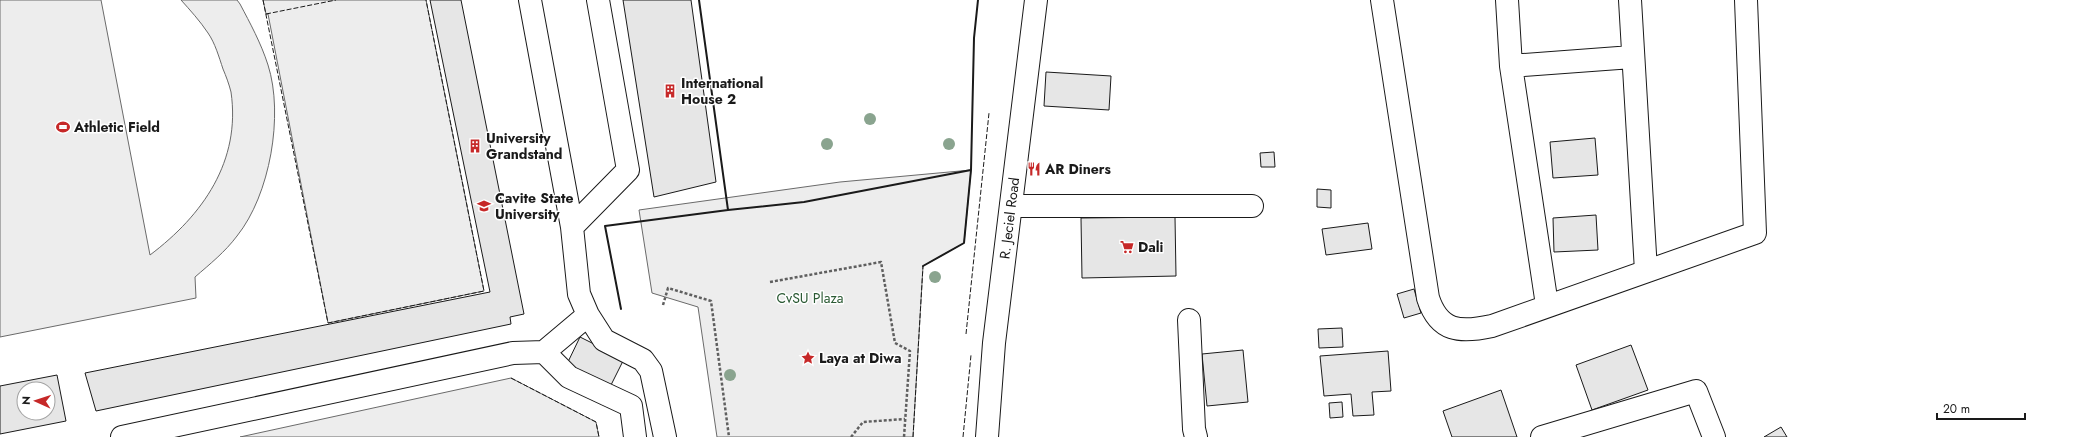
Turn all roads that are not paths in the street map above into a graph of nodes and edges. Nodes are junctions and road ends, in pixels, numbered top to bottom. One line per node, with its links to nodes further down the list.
1 (530, 0): 13 (street)
2 (598, 0): 13 (street)
3 (1032, 0): 4 (street)
4 (1036, 0): 11 (street, R. Jeciel Road)
5 (1382, 0): 15 (street)
6 (1507, 0): 10 (street)
7 (1630, 0): 9 (street)
8 (1746, 0): 14 (street)
9 (1632, 58): 10 (street); 14 (street)
10 (1510, 66): 15 (street)
11 (1011, 206): 12 (street); 22 (street, R. Jeciel Road)
12 (1252, 206)
13 (572, 227): 16 (street)
14 (1646, 271): 15 (street)
15 (1547, 305)
16 (588, 315): 18 (street); 21 (street)
17 (1188, 320): 23 (street)
18 (544, 352): 19 (street); 20 (street)
19 (122, 437)
20 (635, 437)
21 (665, 437)
22 (987, 437)
23 (1196, 437)
24 (1542, 437): 25 (street)
25 (1714, 437)

